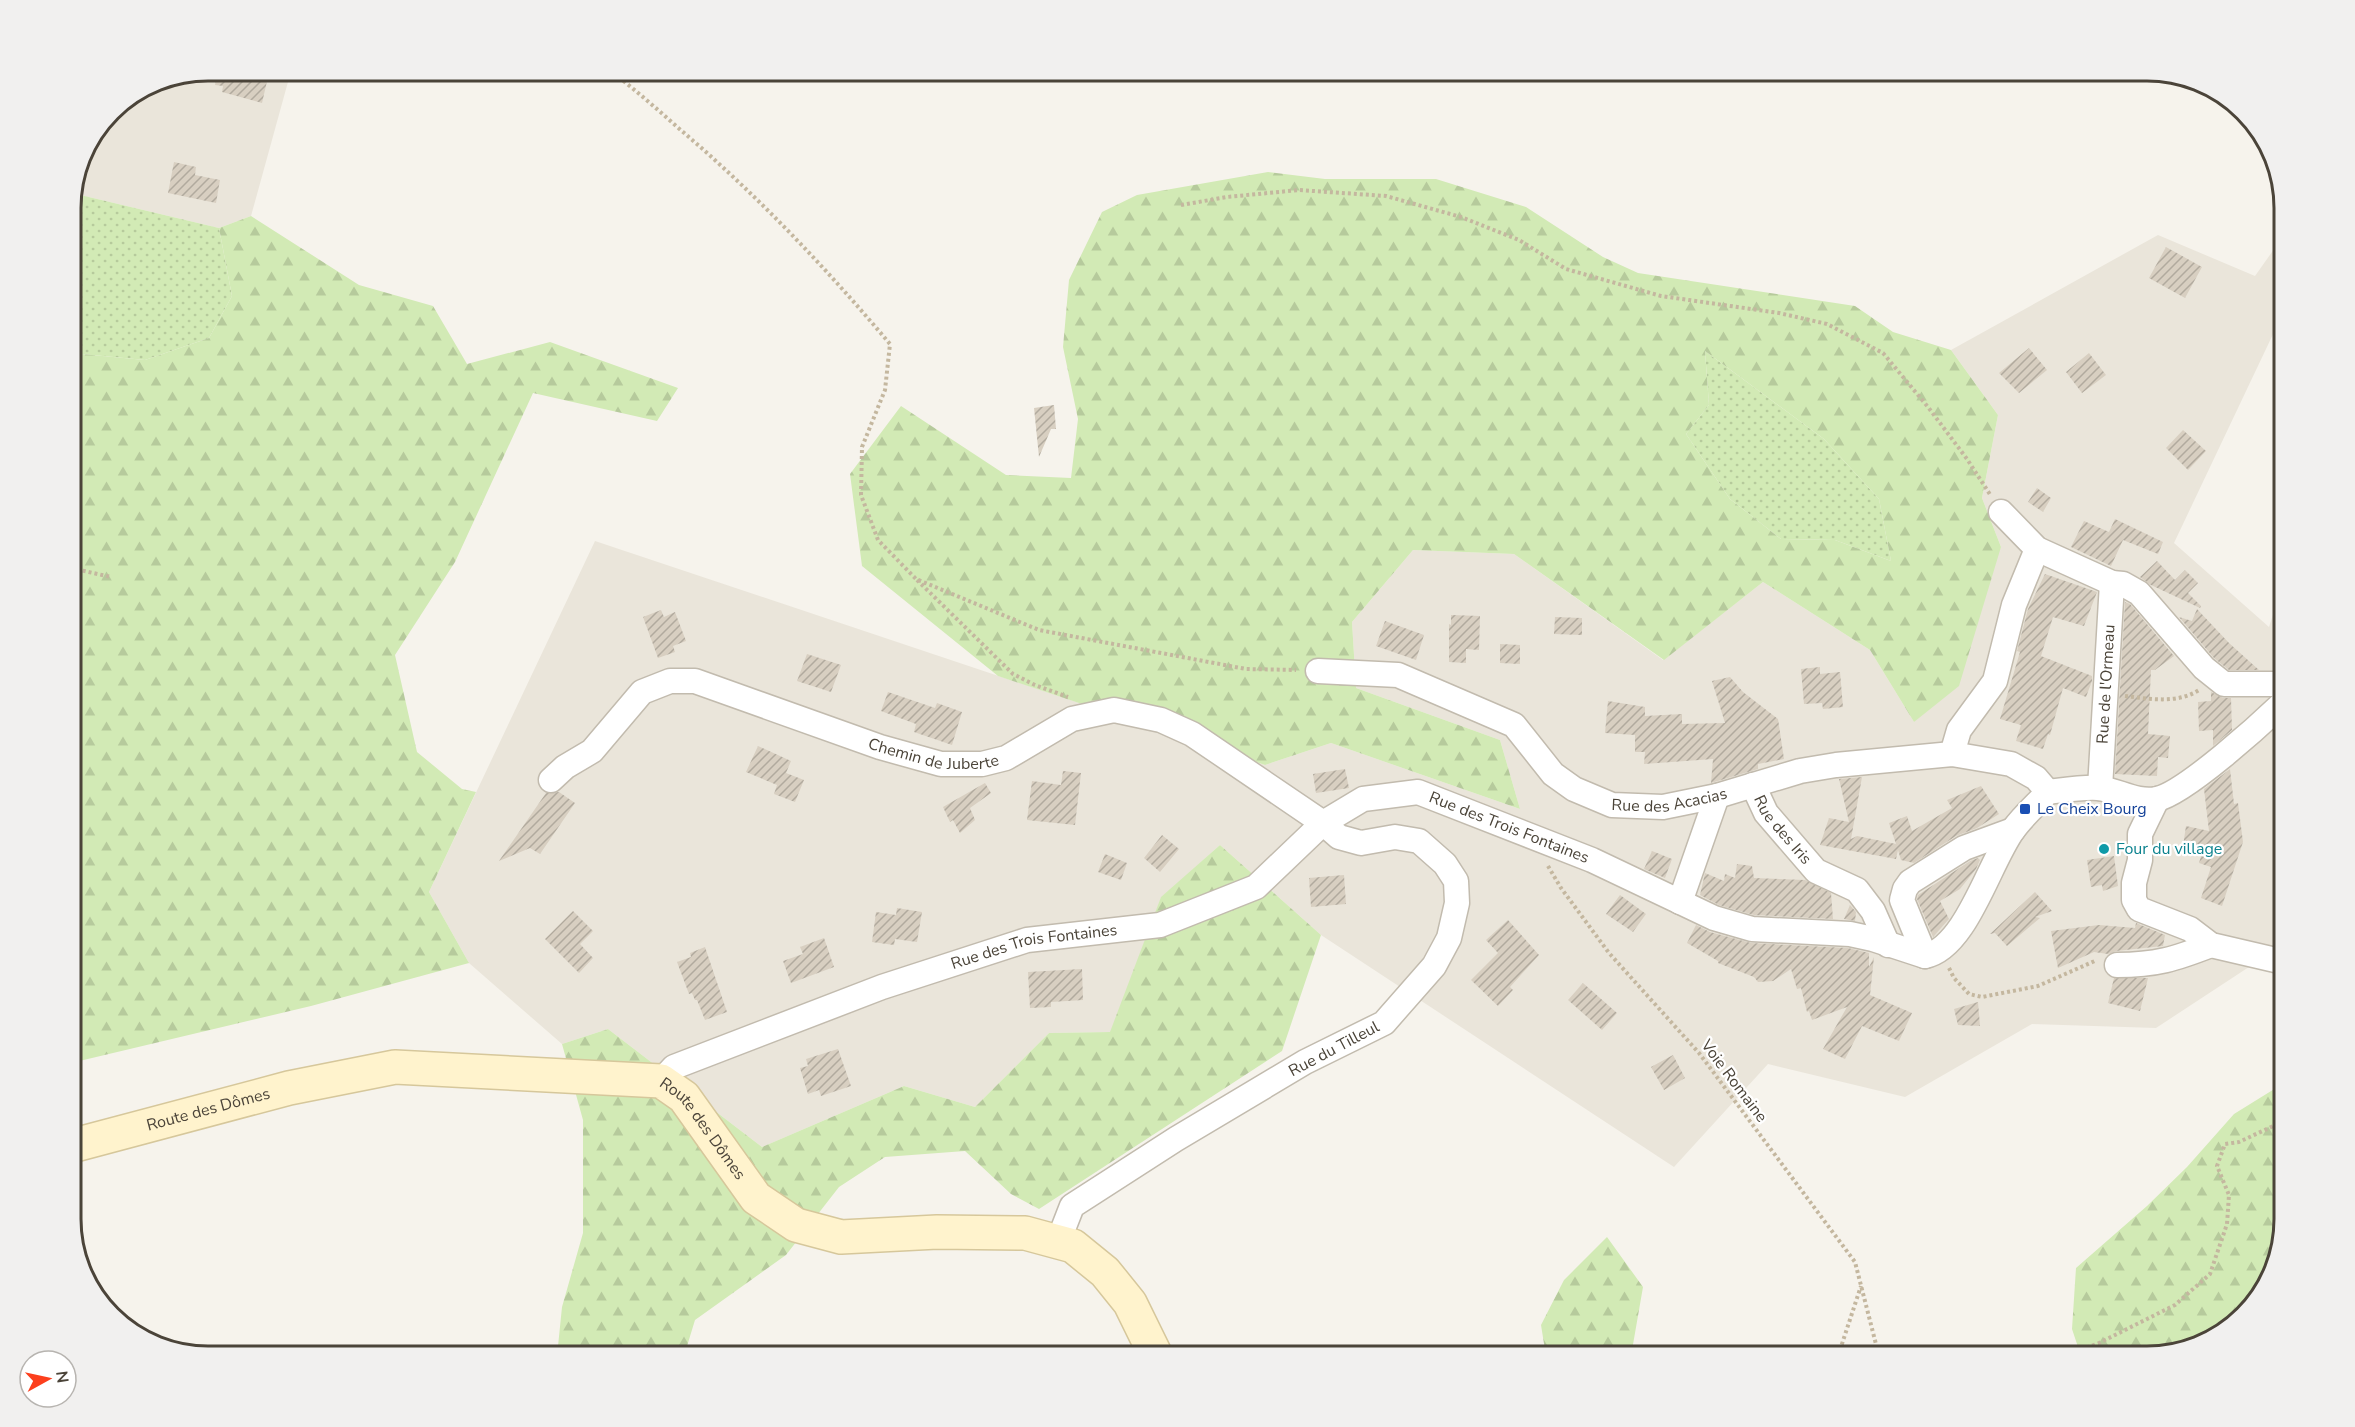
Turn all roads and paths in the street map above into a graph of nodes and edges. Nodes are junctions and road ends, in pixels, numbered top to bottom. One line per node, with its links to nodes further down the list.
1 (624, 81): 7 (path)
2 (1180, 205): 3 (path)
3 (2001, 512): 4 (street)
4 (2037, 549): 8 (street); 15 (street)
5 (81, 570): 6 (path)
6 (111, 578)
7 (916, 579): 9 (path); 14 (path)
8 (2112, 583): 10 (street); 12 (street, Rue de l'Ormeau)
9 (1318, 671): 20 (street, Rue des Acacias)
10 (2217, 678): 11 (street); 12 (path)
11 (2274, 684)
12 (2107, 693): 18 (street, Rue de l'Ormeau)
13 (2274, 712): 21 (street)
14 (1100, 713): 16 (street, Chemin de Juberte); 22 (street, Chemin de Juberte)
15 (1952, 754): 17 (street, Rue des Acacias); 19 (street, Rue des Acacias)
16 (551, 780)
17 (1753, 785): 20 (street, Rue des Acacias); 27 (street, Rue des Iris)
18 (2108, 791): 19 (street); 21 (street); 24 (street)
19 (2048, 792): 23 (street)
20 (1717, 796): 26 (street)
21 (2157, 799): 24 (street)
22 (1323, 823): 25 (street, Rue des Trois Fontaines); 32 (street, Rue des Trois Fontaines); 35 (street, Rue du Tilleul)
23 (2013, 830): 29 (street); 29 (street)
24 (2140, 834): 28 (street)
25 (1532, 838): 26 (street, Rue des Trois Fontaines); 36 (path, Voie Romaine)
26 (1680, 902): 27 (street, Rue des Trois Fontaines)
27 (1888, 945): 29 (street, Rue des Trois Fontaines)
28 (2211, 945): 30 (street); 31 (street)
29 (1933, 954): 31 (path)
30 (2274, 960)
31 (2117, 965)
32 (660, 1081): 34 (street, Route des Dômes); 35 (street, Route des Dômes)
33 (2274, 1126): 40 (path)
34 (81, 1143)
35 (1058, 1242): 37 (street, Route des Dômes)
36 (1861, 1285): 38 (path); 39 (path, Voie Romaine)
37 (1151, 1346)
38 (1841, 1346)
39 (1876, 1346)
40 (2091, 1346)

